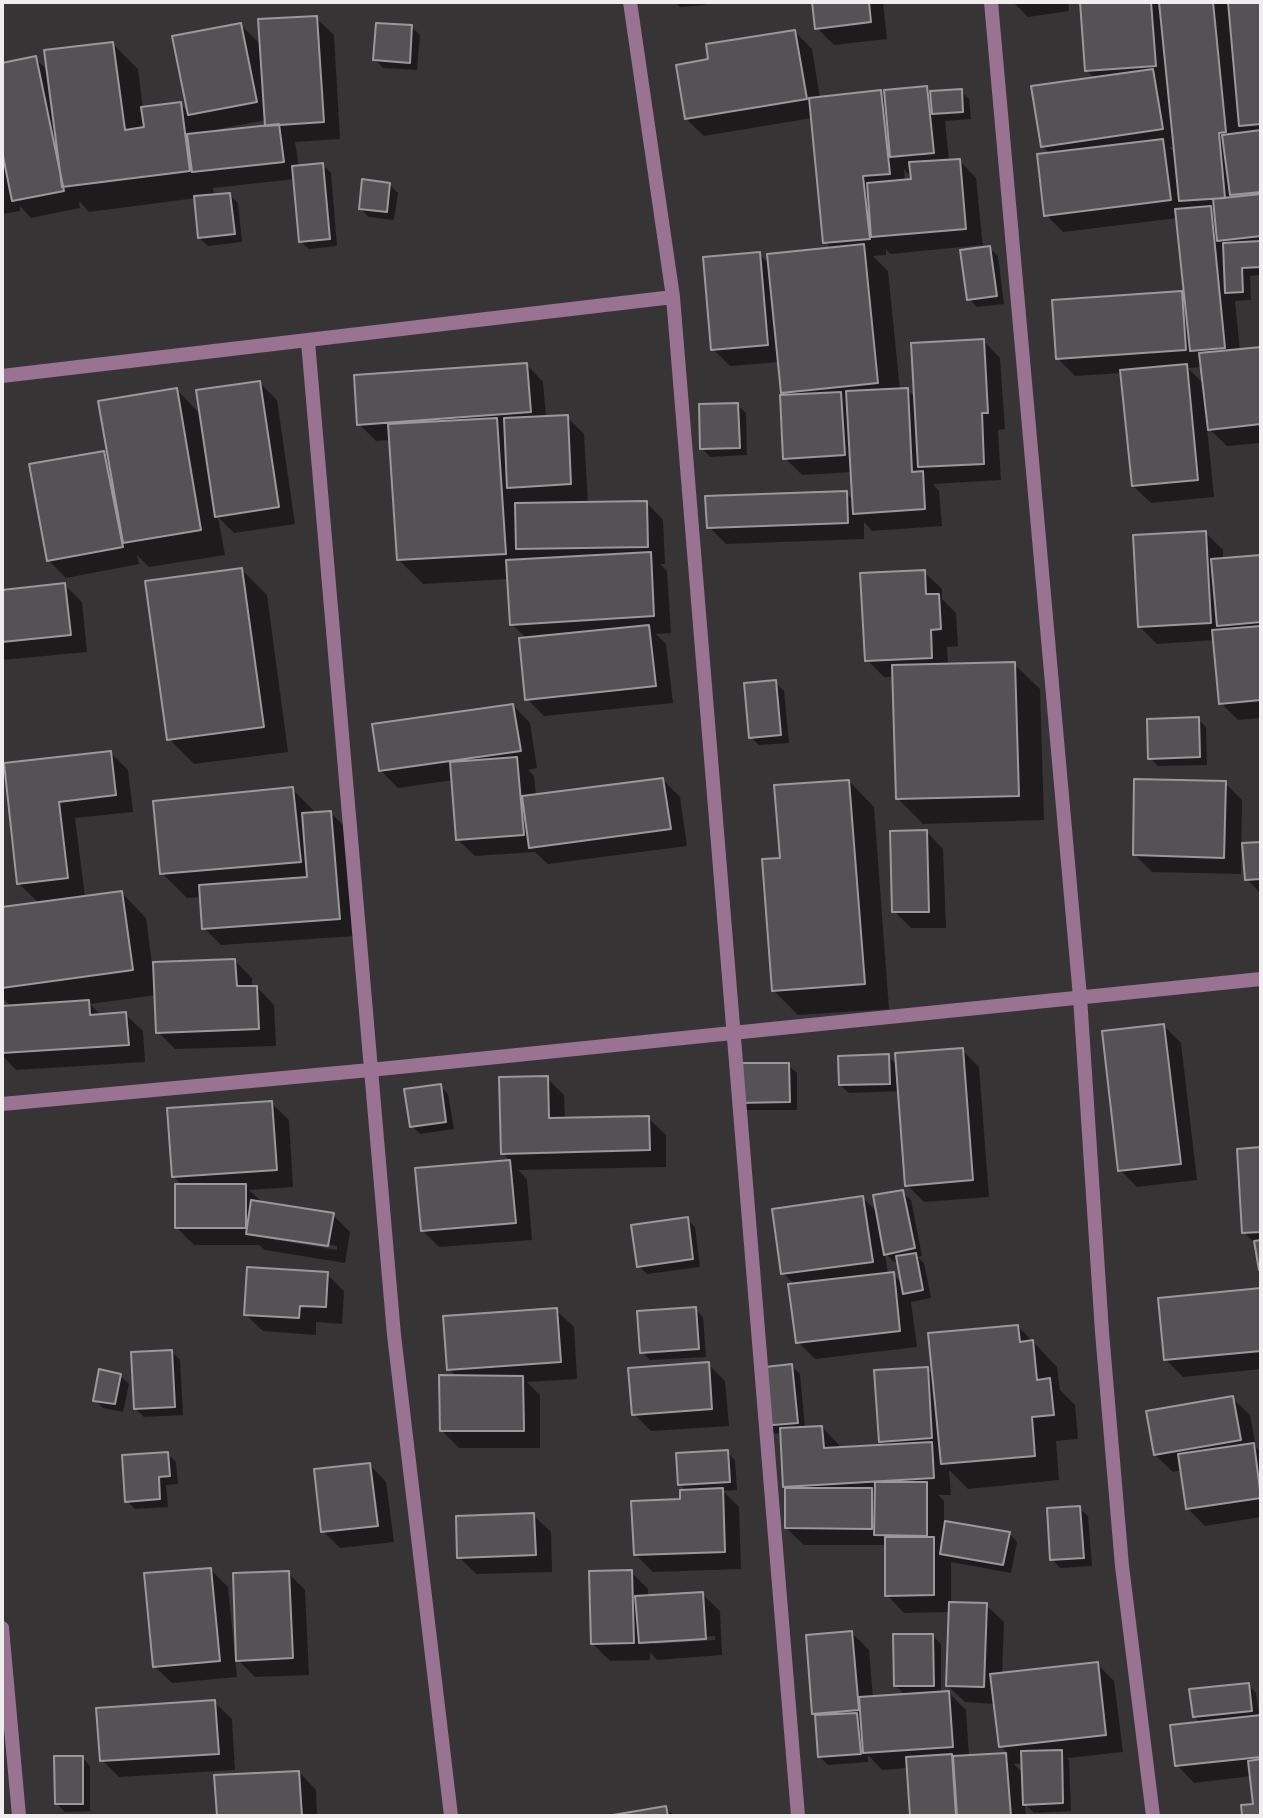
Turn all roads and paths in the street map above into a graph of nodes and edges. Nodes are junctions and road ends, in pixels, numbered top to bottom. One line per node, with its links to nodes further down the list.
1 (630, 2): 3 (street)
2 (991, 2): 7 (street)
3 (673, 297): 4 (street); 8 (street)
4 (308, 342): 5 (street); 9 (street)
5 (2, 376)
6 (1261, 979): 7 (street)
7 (1080, 997): 8 (street); 15 (street)
8 (734, 1033): 9 (street); 14 (street)
9 (370, 1070): 10 (street); 13 (street)
10 (2, 1104)
11 (2, 1628): 12 (street)
12 (19, 1816)
13 (451, 1816)
14 (799, 1816)
15 (1153, 1816)

